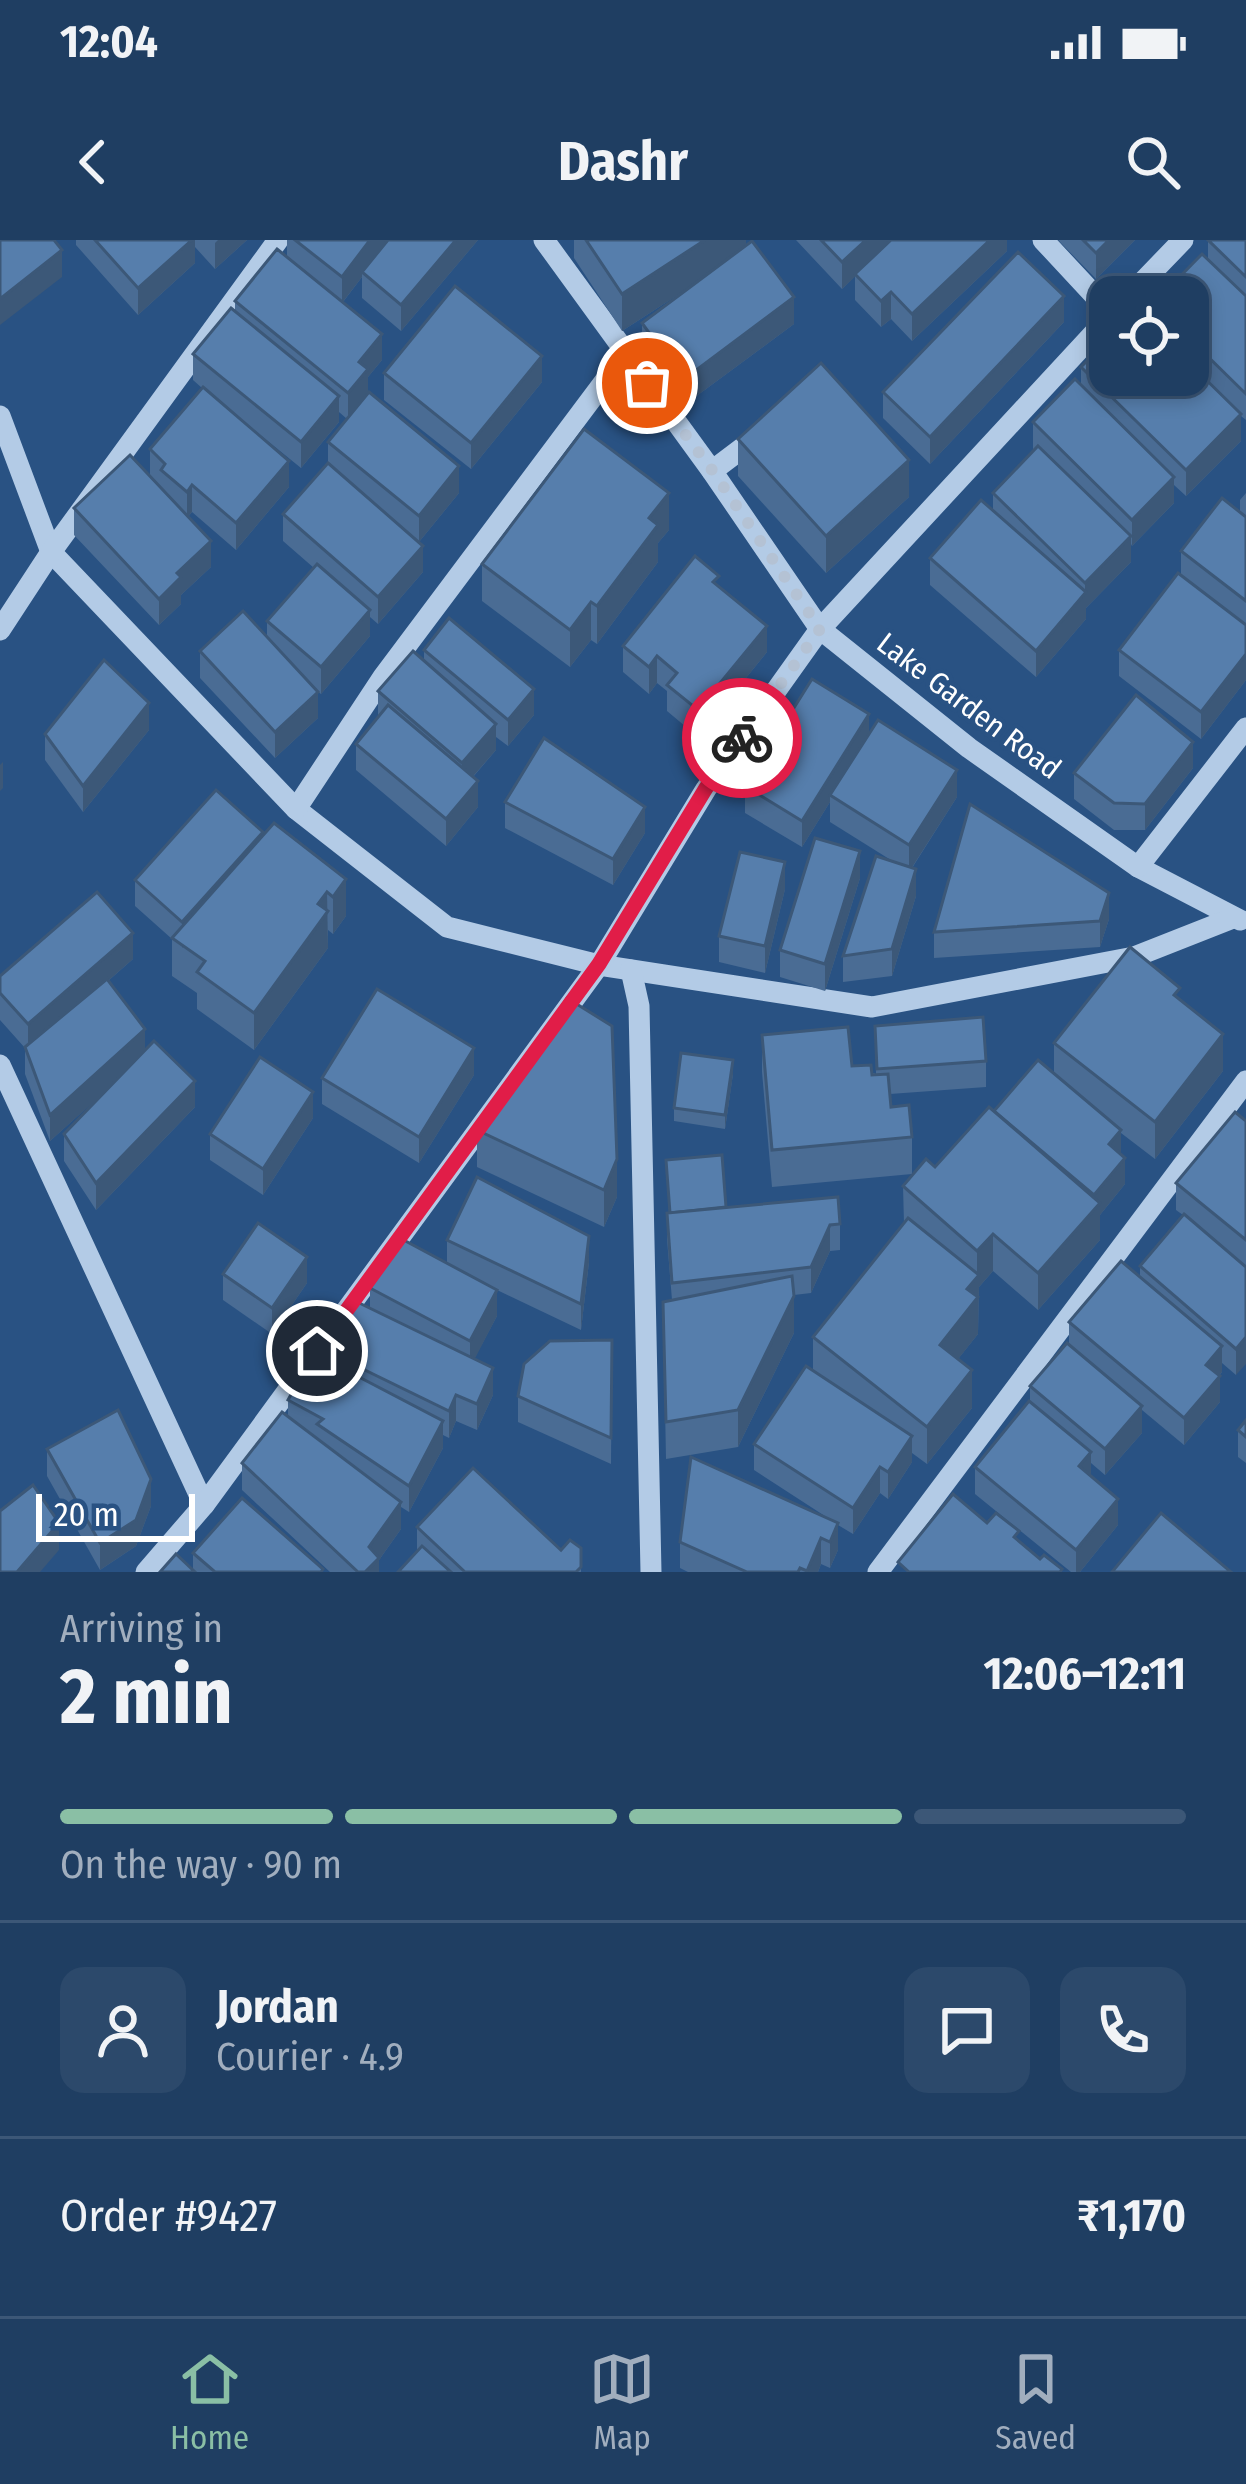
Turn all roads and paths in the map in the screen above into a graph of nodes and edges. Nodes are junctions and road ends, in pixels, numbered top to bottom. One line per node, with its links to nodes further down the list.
1 (278, 240): 12 (street)
2 (544, 240): 8 (street, Lake Garden Road)
3 (1043, 240): 6 (street)
4 (1183, 240): 5 (street)
5 (1148, 276)
6 (1089, 291)
7 (1089, 337): 14 (street)
8 (625, 354): 11 (street, Lake Garden Road); 16 (street)
9 (0, 416): 12 (street)
10 (775, 423): 11 (street)
11 (712, 470): 14 (street, Lake Garden Road)
12 (51, 552): 13 (street); 16 (street)
13 (0, 629)
14 (820, 629): 17 (street, Lake Garden Road); 19 (street)
15 (1246, 728): 17 (street)
16 (296, 809): 19 (street)
17 (1138, 867): 18 (street, Lake Garden Road)
18 (1239, 920): 20 (street)
19 (599, 964): 20 (street); 23 (street)
20 (631, 970): 25 (street)
21 (0, 1064): 23 (street)
22 (1246, 1082): 26 (street)
23 (204, 1505): 24 (street)
24 (146, 1572)
25 (651, 1572)
26 (878, 1572)

